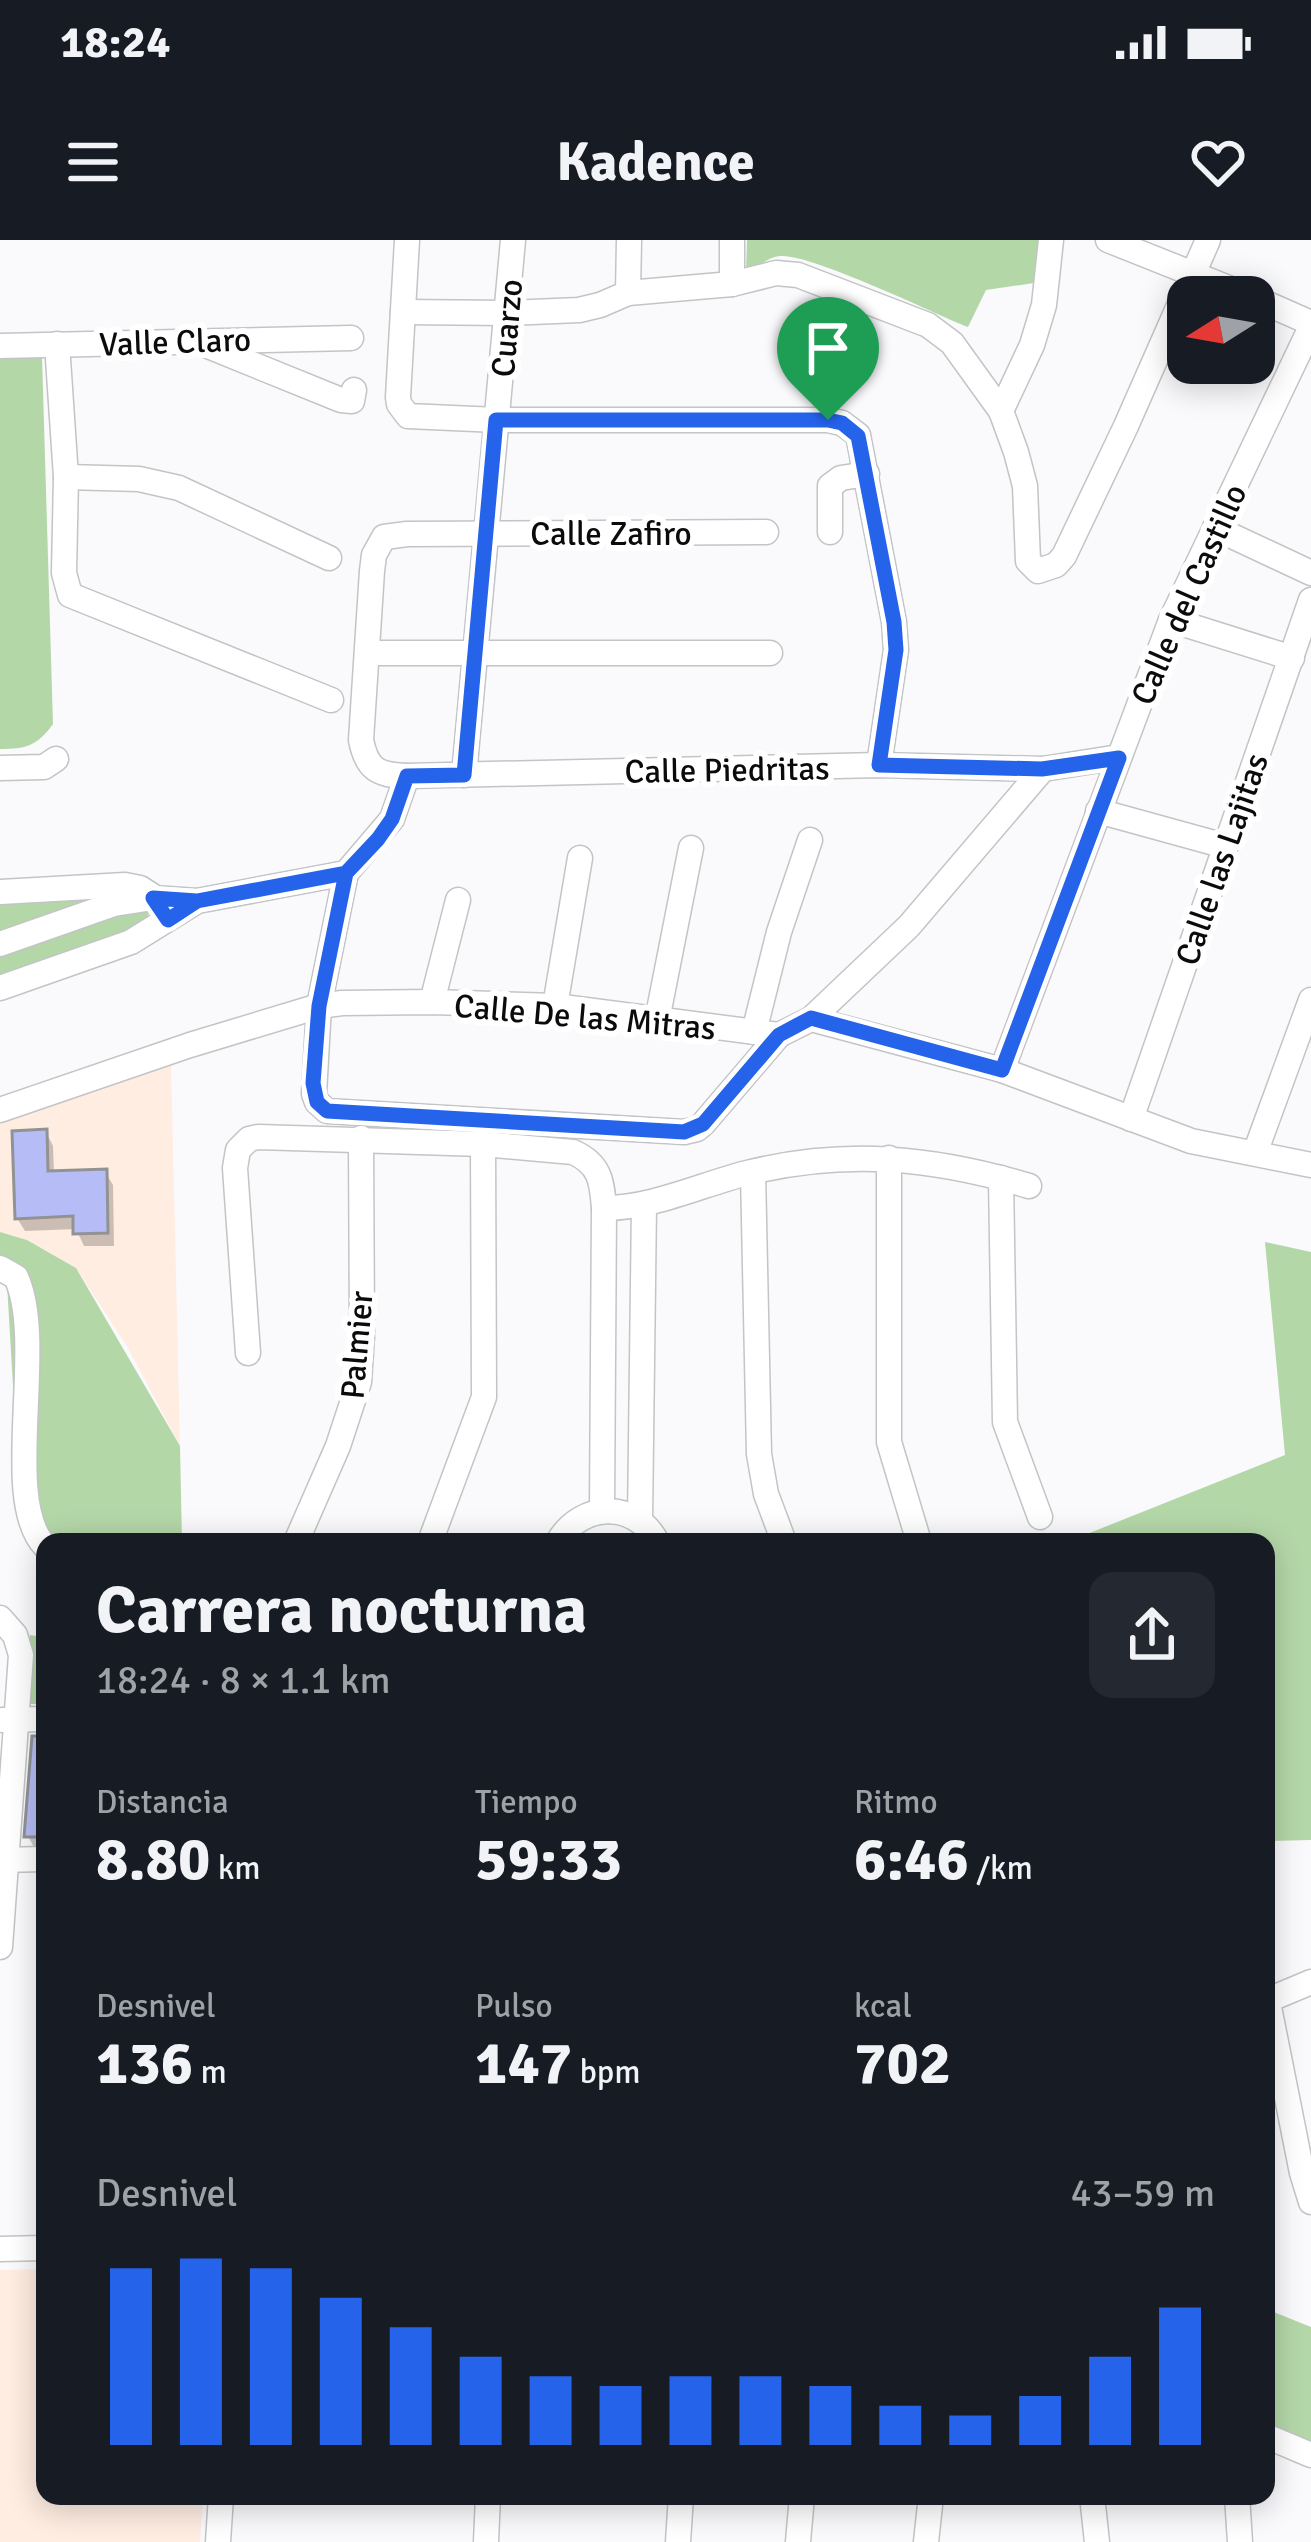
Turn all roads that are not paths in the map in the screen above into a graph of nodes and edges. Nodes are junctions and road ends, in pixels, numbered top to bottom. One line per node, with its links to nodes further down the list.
1 (406, 240): 13 (street)
2 (514, 240): 14 (street, Cuarzo)
3 (629, 240): 11 (street)
4 (732, 240): 10 (street)
5 (1051, 240): 21 (street)
6 (1108, 240): 8 (street)
7 (1208, 240): 8 (street)
8 (1192, 272): 9 (street); 21 (street)
9 (1201, 276)
10 (732, 284): 11 (street); 21 (street)
11 (628, 293): 14 (street)
12 (1275, 309): 15 (street)
13 (403, 312): 14 (street); 22 (street)
14 (508, 313): 22 (street, Cuarzo)
15 (1311, 325): 25 (street, Calle del Castillo)
16 (351, 338): 17 (street, Valle Claro)
17 (196, 341): 19 (street, Valle Claro); 20 (street)
18 (3, 342): 19 (street, Valle Claro)
19 (57, 344): 24 (street)
20 (353, 396)
21 (1001, 411)
22 (496, 420): 23 (street); 28 (street, Cuarzo)
23 (867, 474): 27 (street); 40 (street)
24 (66, 477): 29 (street); 37 (street)
25 (1215, 528): 30 (street); 32 (street, Calle del Castillo)
26 (766, 532): 28 (street, Calle Zafiro)
27 (830, 532)
28 (486, 534): 33 (street, Calle Zafiro); 34 (street, Cuarzo)
29 (329, 559)
30 (1311, 573)
31 (1311, 600): 36 (street, Calle las Lajitas)
32 (1171, 620): 36 (street); 38 (street, Calle del Castillo)
33 (368, 653): 34 (street); 45 (street, Calle Piedritas)
34 (475, 653): 35 (street); 44 (street, Cuarzo)
35 (770, 653)
36 (1292, 658): 49 (street, Calle las Lajitas)
37 (332, 700)
38 (1119, 758): 43 (street, Calle Piedritas); 47 (street, Calle del Castillo)
39 (56, 759): 41 (street)
40 (879, 765): 42 (street, Calle Piedritas); 44 (street, Calle Piedritas)
41 (0, 768)
42 (1004, 768): 43 (street, Calle Piedritas); 46 (street)
43 (1042, 769): 46 (street)
44 (464, 775): 45 (street, Calle Piedritas)
45 (407, 776): 52 (street)
46 (1015, 802): 64 (street)
47 (1098, 811): 49 (street); 67 (street, Calle del Castillo)
48 (810, 841): 66 (street)
49 (1225, 846): 69 (street, Calle las Lajitas)
50 (691, 848): 65 (street)
51 (580, 859): 63 (street)
52 (346, 873): 56 (street); 62 (street)
53 (0, 892): 54 (street)
54 (153, 898): 56 (street); 57 (street); 58 (street)
55 (458, 900): 61 (street)
56 (197, 901): 57 (street)
57 (168, 920): 59 (street)
58 (0, 944)
59 (0, 988)
60 (1311, 1000): 72 (street)
61 (432, 1003): 62 (street, Calle De las Mitras); 63 (street, Calle De las Mitras)
62 (319, 1006): 66 (street); 68 (street, Calle De las Mitras)
63 (555, 1006): 65 (street, Calle De las Mitras)
64 (811, 1018): 66 (street); 67 (street)
65 (657, 1020): 66 (street, Calle De las Mitras)
66 (766, 1034)
67 (1002, 1070): 69 (street)
68 (0, 1110)
69 (1131, 1119): 72 (street)
70 (361, 1138): 71 (street); 81 (street); 86 (street, Palmier)
71 (483, 1144): 79 (street); 87 (street)
72 (1255, 1153): 74 (street)
73 (889, 1158): 75 (street); 76 (street); 91 (street)
74 (1311, 1165)
75 (753, 1172): 78 (street); 90 (street)
76 (1001, 1178): 77 (street); 83 (street)
77 (1029, 1186)
78 (644, 1205): 79 (street); 84 (street)
79 (604, 1208): 82 (street)
80 (0, 1268): 85 (street)
81 (248, 1354)
82 (602, 1510): 84 (street); 88 (street)
83 (1040, 1516)
84 (640, 1520): 89 (street)
85 (36, 1533)
86 (300, 1533)
87 (433, 1533)
88 (563, 1533)
89 (650, 1533)
90 (781, 1533)
91 (917, 1533)
92 (0, 1618): 93 (street)
93 (8, 1719): 95 (street)
94 (36, 1859): 95 (street)
95 (3, 1860): 96 (street)
96 (0, 1947)
97 (1311, 1982): 98 (street)
98 (1275, 1993)
99 (1275, 2036): 100 (street)
100 (1311, 2202)
101 (36, 2248): 102 (street)
102 (0, 2249)
103 (1275, 2440): 104 (street)
104 (1311, 2455)
105 (220, 2505): 112 (street)
106 (488, 2505): 113 (street)
107 (680, 2505): 114 (street)
108 (801, 2505): 115 (street)
109 (930, 2505): 116 (street)
110 (1093, 2505): 117 (street)
111 (1238, 2505): 118 (street)
112 (218, 2542)
113 (486, 2542)
114 (677, 2542)
115 (798, 2542)
116 (926, 2542)
117 (1097, 2542)
118 (1240, 2542)

